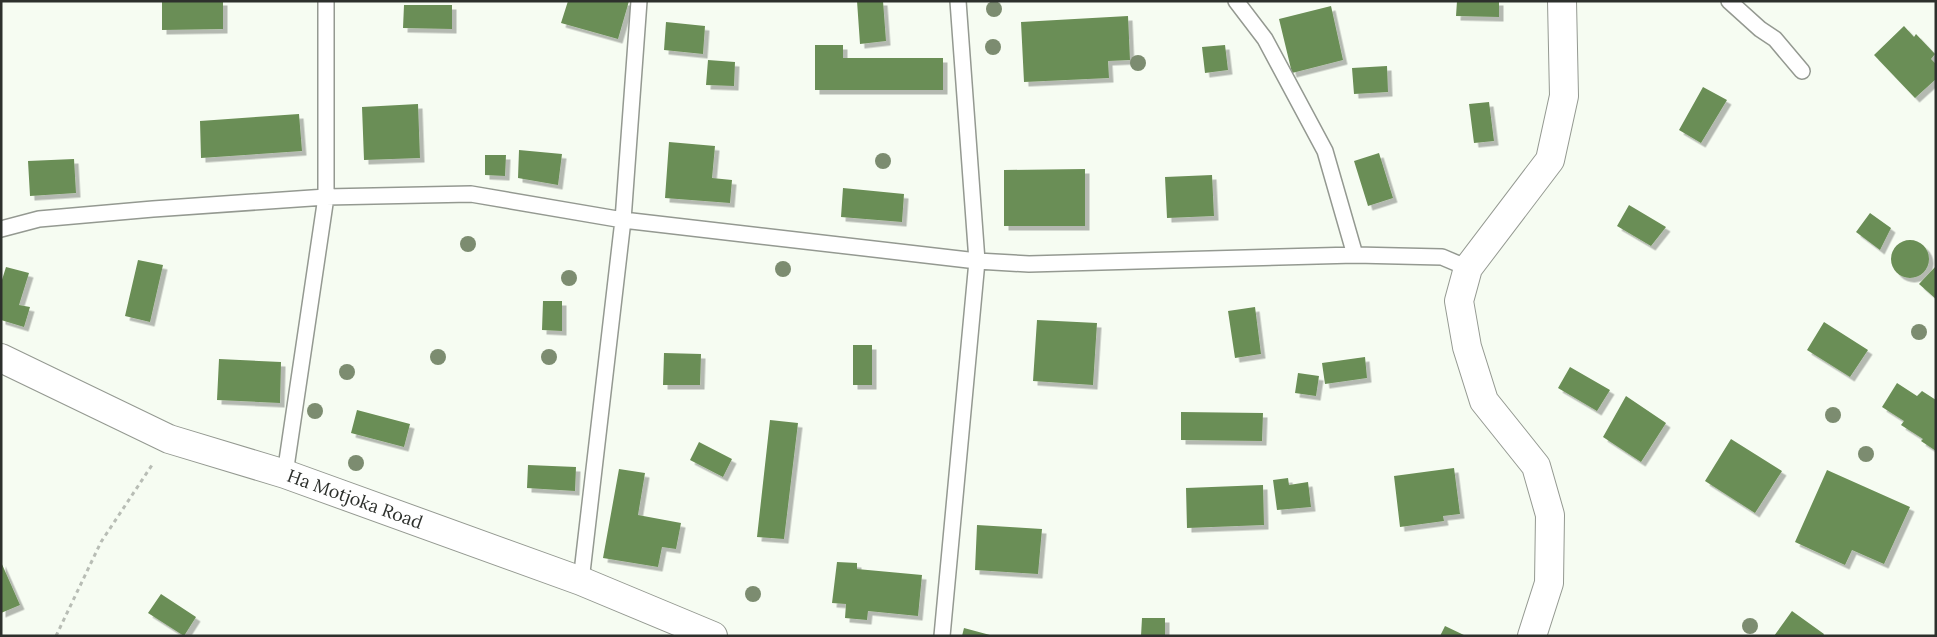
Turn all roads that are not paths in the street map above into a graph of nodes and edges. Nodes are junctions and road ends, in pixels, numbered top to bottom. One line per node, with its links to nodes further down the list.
1 (326, 1): 8 (lane)
2 (639, 1): 9 (lane)
3 (958, 1): 12 (lane)
4 (1236, 1): 11 (lane)
5 (1562, 1): 13 (street)
6 (1729, 1): 7 (lane)
7 (1802, 71)
8 (326, 197): 9 (lane); 10 (lane); 15 (lane)
9 (624, 220): 12 (lane); 16 (lane)
10 (1, 229)
11 (1355, 255): 12 (lane); 13 (lane)
12 (977, 261): 18 (lane)
13 (1468, 268): 19 (street)
14 (1, 358): 15 (street, Ha Motjoka Road)
15 (285, 474): 16 (street, Ha Motjoka Road)
16 (580, 581): 17 (street, Ha Motjoka Road)
17 (713, 636)
18 (942, 636)
19 (1532, 636)

